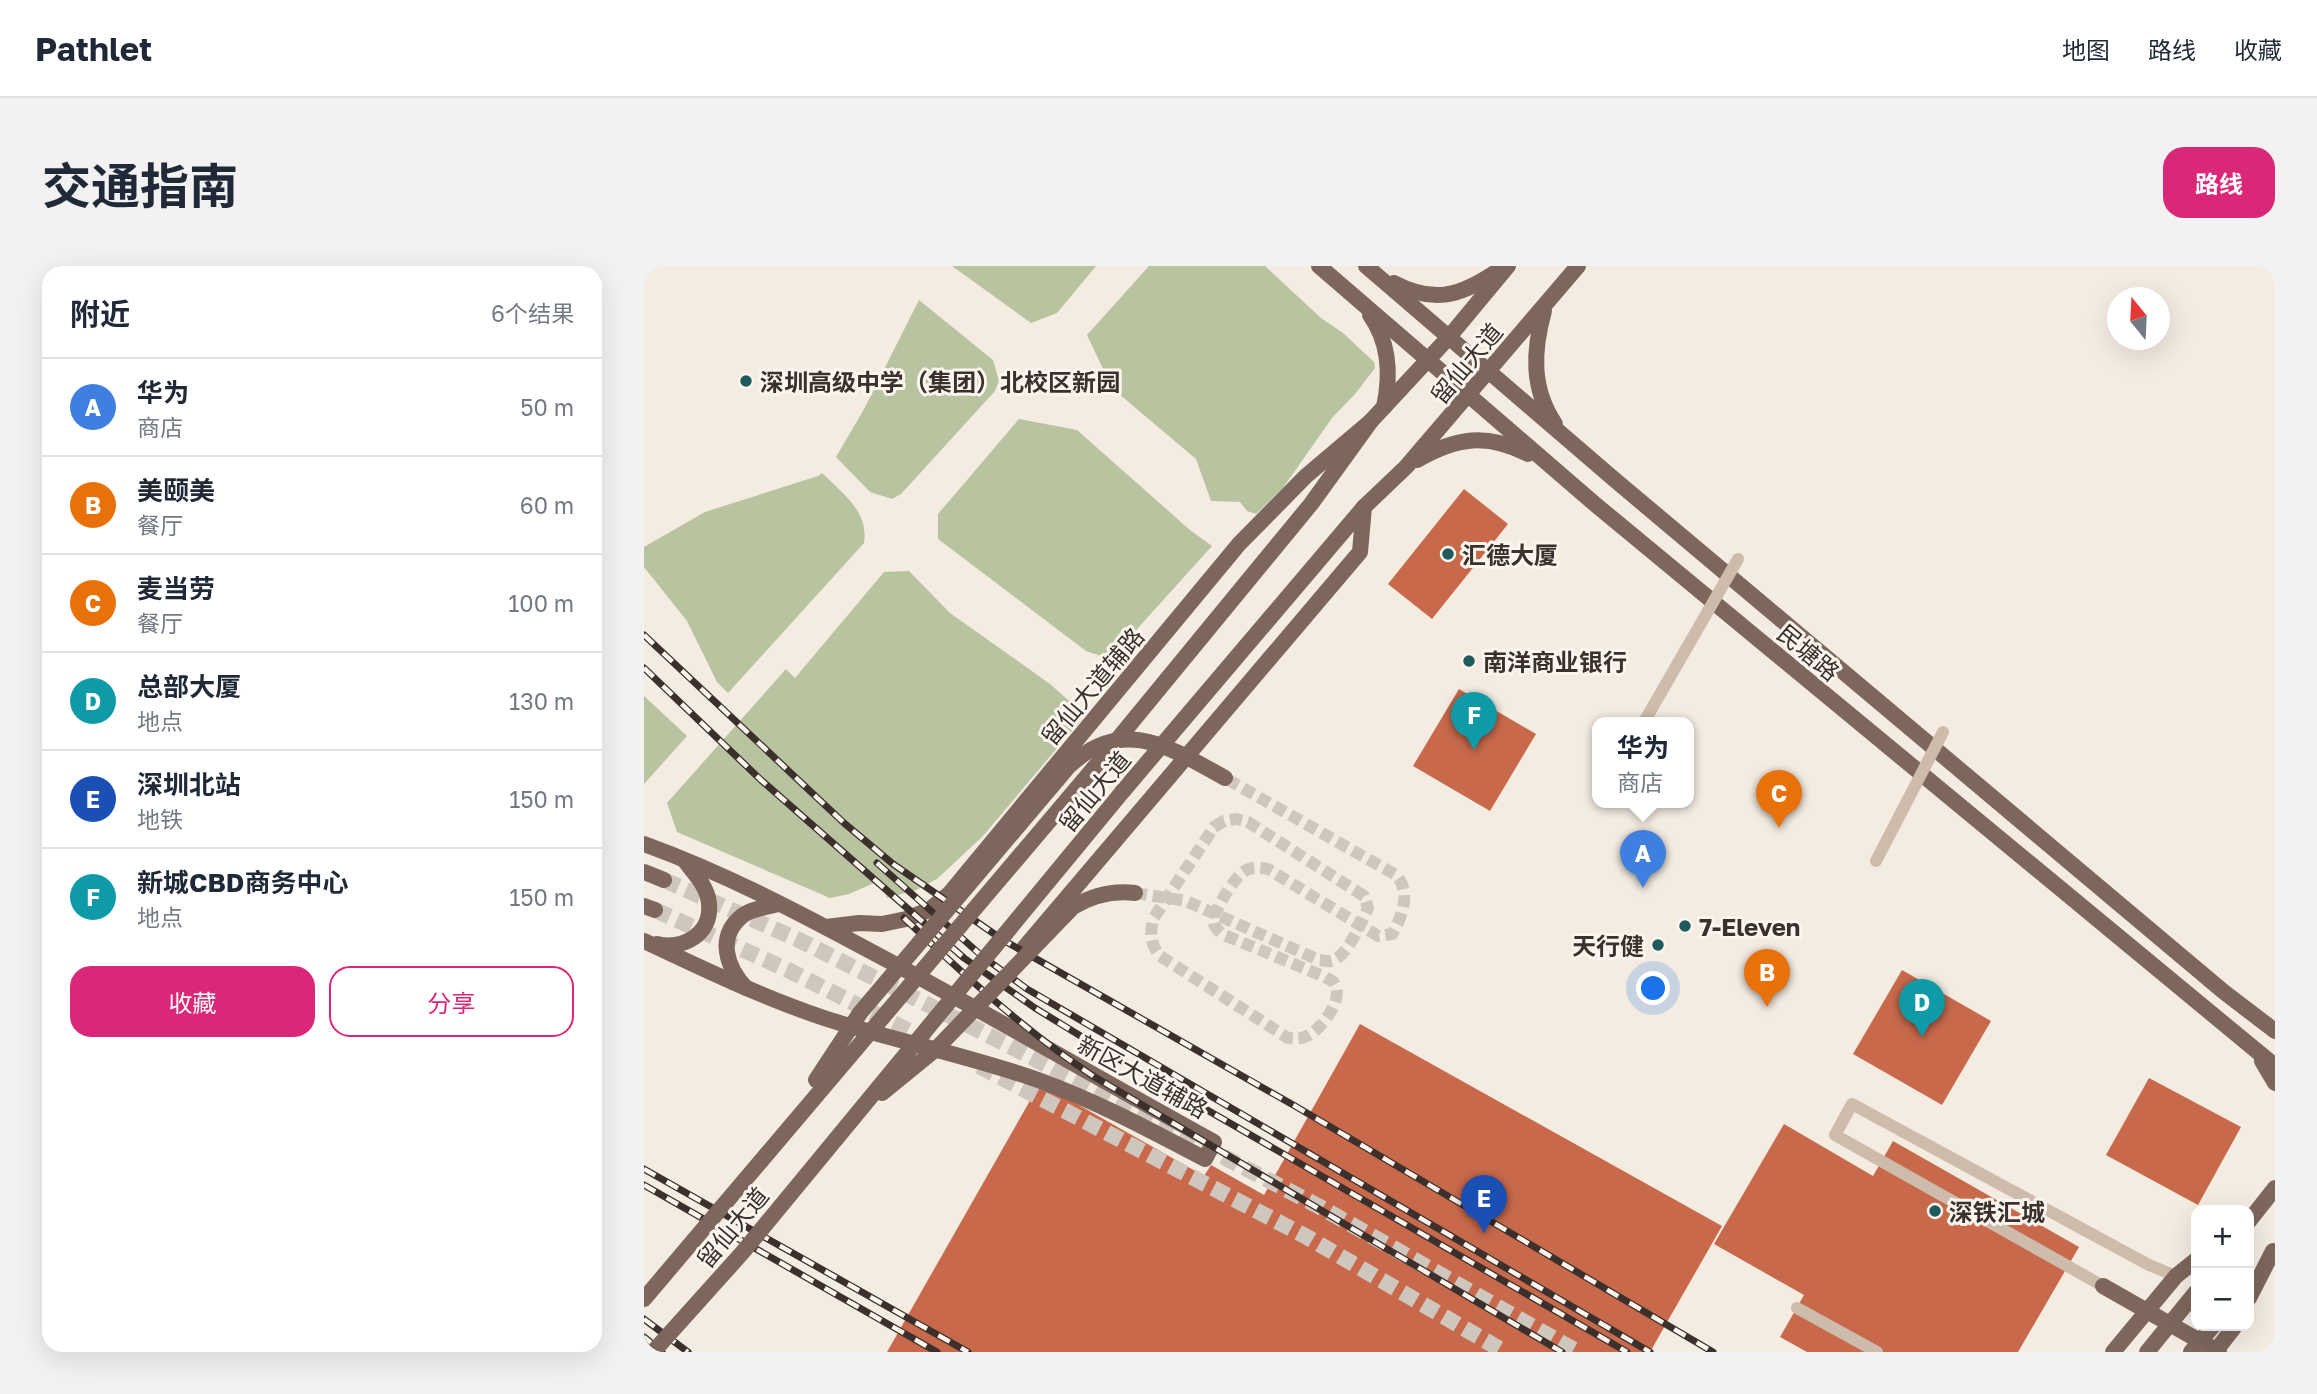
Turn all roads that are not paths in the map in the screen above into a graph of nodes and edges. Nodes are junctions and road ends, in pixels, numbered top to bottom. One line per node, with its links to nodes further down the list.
1 (1319, 266): 5 (main road, 民塘路)
2 (1506, 266): 4 (main road); 7 (main road, 留仙大道)
3 (1578, 266): 6 (main road, 留仙大道)
4 (1371, 271): 7 (main road, 民塘路)
5 (1360, 301): 8 (main road, 民塘路); 11 (main road)
6 (1545, 306): 9 (main road, 留仙大道); 13 (main road)
7 (1449, 337): 8 (main road, 留仙大道); 9 (main road, 民塘路)
8 (1429, 359): 10 (main road, 民塘路); 11 (main road, 留仙大道)
9 (1488, 370): 10 (main road, 留仙大道); 13 (main road, 民塘路)
10 (1469, 394): 14 (main road, 民塘路); 15 (main road, 留仙大道)
11 (1384, 407): 12 (main road, 留仙大道)
12 (1371, 421): 30 (main road, 留仙大道辅路); 43 (main road, 留仙大道, bridge)
13 (1562, 435): 16 (main road, 民塘路)
14 (1548, 464): 15 (main road); 17 (main road, 民塘路)
15 (1406, 467): 18 (main road, 留仙大道)
16 (1615, 480): 17 (main road); 33 (main road, 民塘路)
17 (1596, 505): 34 (main road, 民塘路)
18 (1364, 507): 36 (main road); 42 (main road, 留仙大道, bridge)
19 (1738, 559): 20 (street, bridge)
20 (1647, 717)
21 (1943, 732): 25 (street, bridge)
22 (1225, 778): 43 (main road, bridge)
23 (644, 844): 24 (main road, 新区大道辅路)
24 (682, 858): 29 (main road, 新区大道辅路); 31 (main road)
25 (1876, 861)
26 (644, 872): 27 (main road)
27 (664, 880)
28 (1135, 893): 42 (main road, bridge)
29 (778, 904): 30 (main road, 新区大道辅路); 32 (main road)
30 (826, 927): 36 (main road, 新区大道辅路)
31 (644, 941): 32 (main road, 新区大道辅路)
32 (751, 992): 41 (main road, 新区大道辅路)
33 (2224, 992): 34 (street); 35 (main road, 民塘路)
34 (2208, 1010): 37 (main road, 民塘路)
35 (2272, 1027)
36 (1013, 1028): 40 (main road, 新区大道辅路)
37 (2250, 1045): 38 (main road, 民塘路); 39 (main road)
38 (2275, 1066)
39 (2275, 1083)
40 (1144, 1103): 41 (main road); 41 (main road, 新区大道辅路)
41 (1133, 1121)
42 (849, 1122): 58 (main road, 留仙大道, bridge)
43 (780, 1135): 52 (main road, 留仙大道, bridge)
44 (2275, 1188): 45 (main road)
45 (2254, 1215)
46 (2274, 1250): 48 (main road); 51 (main road)
47 (2191, 1264): 49 (main road)
48 (2254, 1275)
49 (2176, 1276): 50 (street); 60 (main road)
50 (2103, 1286): 62 (main road, bridge)
51 (2254, 1288)
52 (644, 1298)
53 (2191, 1298): 57 (main road)
54 (1797, 1308): 59 (street)
55 (2209, 1331): 61 (main road)
56 (2232, 1331): 62 (main road)
57 (2149, 1350)
58 (653, 1352)
59 (1877, 1352)
60 (2113, 1352)
61 (2191, 1352)
62 (2217, 1352)

